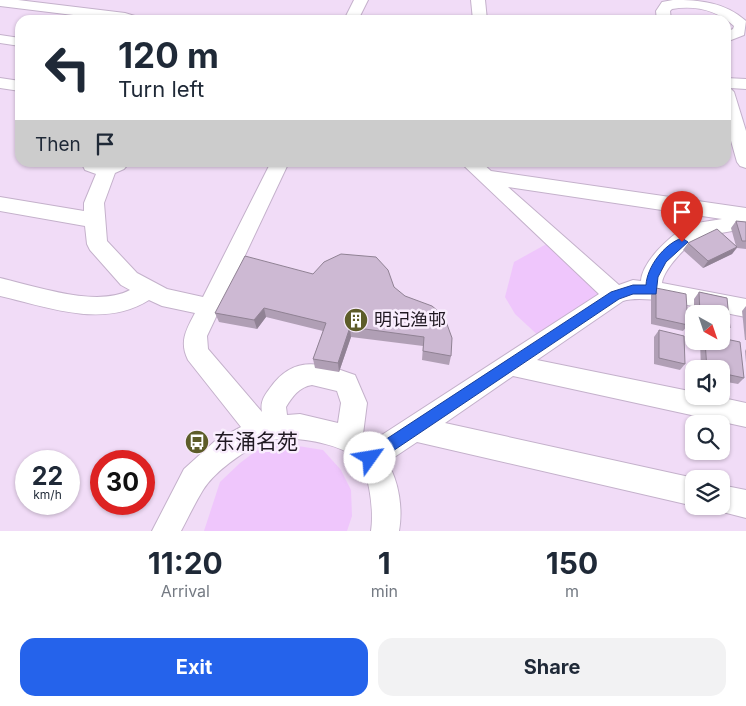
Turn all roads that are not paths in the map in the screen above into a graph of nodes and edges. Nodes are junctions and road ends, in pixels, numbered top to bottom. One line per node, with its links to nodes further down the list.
1 (361, 0): 6 (street)
2 (478, 0): 7 (street)
3 (696, 1): 8 (street); 9 (street)
4 (0, 2): 5 (street)
5 (116, 15)
6 (354, 15)
7 (480, 15)
8 (663, 15)
9 (731, 36)
10 (0, 39): 11 (street)
11 (15, 41)
12 (0, 83): 15 (street)
13 (731, 83): 14 (street)
14 (746, 84)
15 (15, 85)
16 (734, 99): 17 (street)
17 (741, 156)
18 (105, 167): 24 (street)
19 (278, 167): 30 (street)
20 (475, 167): 21 (street)
21 (486, 177): 23 (street); 29 (street)
22 (0, 204): 24 (street)
23 (746, 215)
24 (94, 220): 27 (street)
25 (746, 220): 28 (street)
26 (0, 287): 27 (street)
27 (149, 289): 30 (street)
28 (652, 290): 29 (street); 31 (street)
29 (615, 295): 32 (street)
30 (208, 307): 34 (street)
31 (746, 308)
32 (512, 365): 33 (street); 35 (street)
33 (746, 415)
34 (269, 429): 36 (street); 36 (street); 41 (street)
35 (416, 429): 37 (street); 38 (street)
36 (349, 441): 37 (street)
37 (370, 458): 42 (street)
38 (685, 490)
39 (730, 501): 40 (street)
40 (746, 504)
41 (166, 531)
42 (385, 531)

